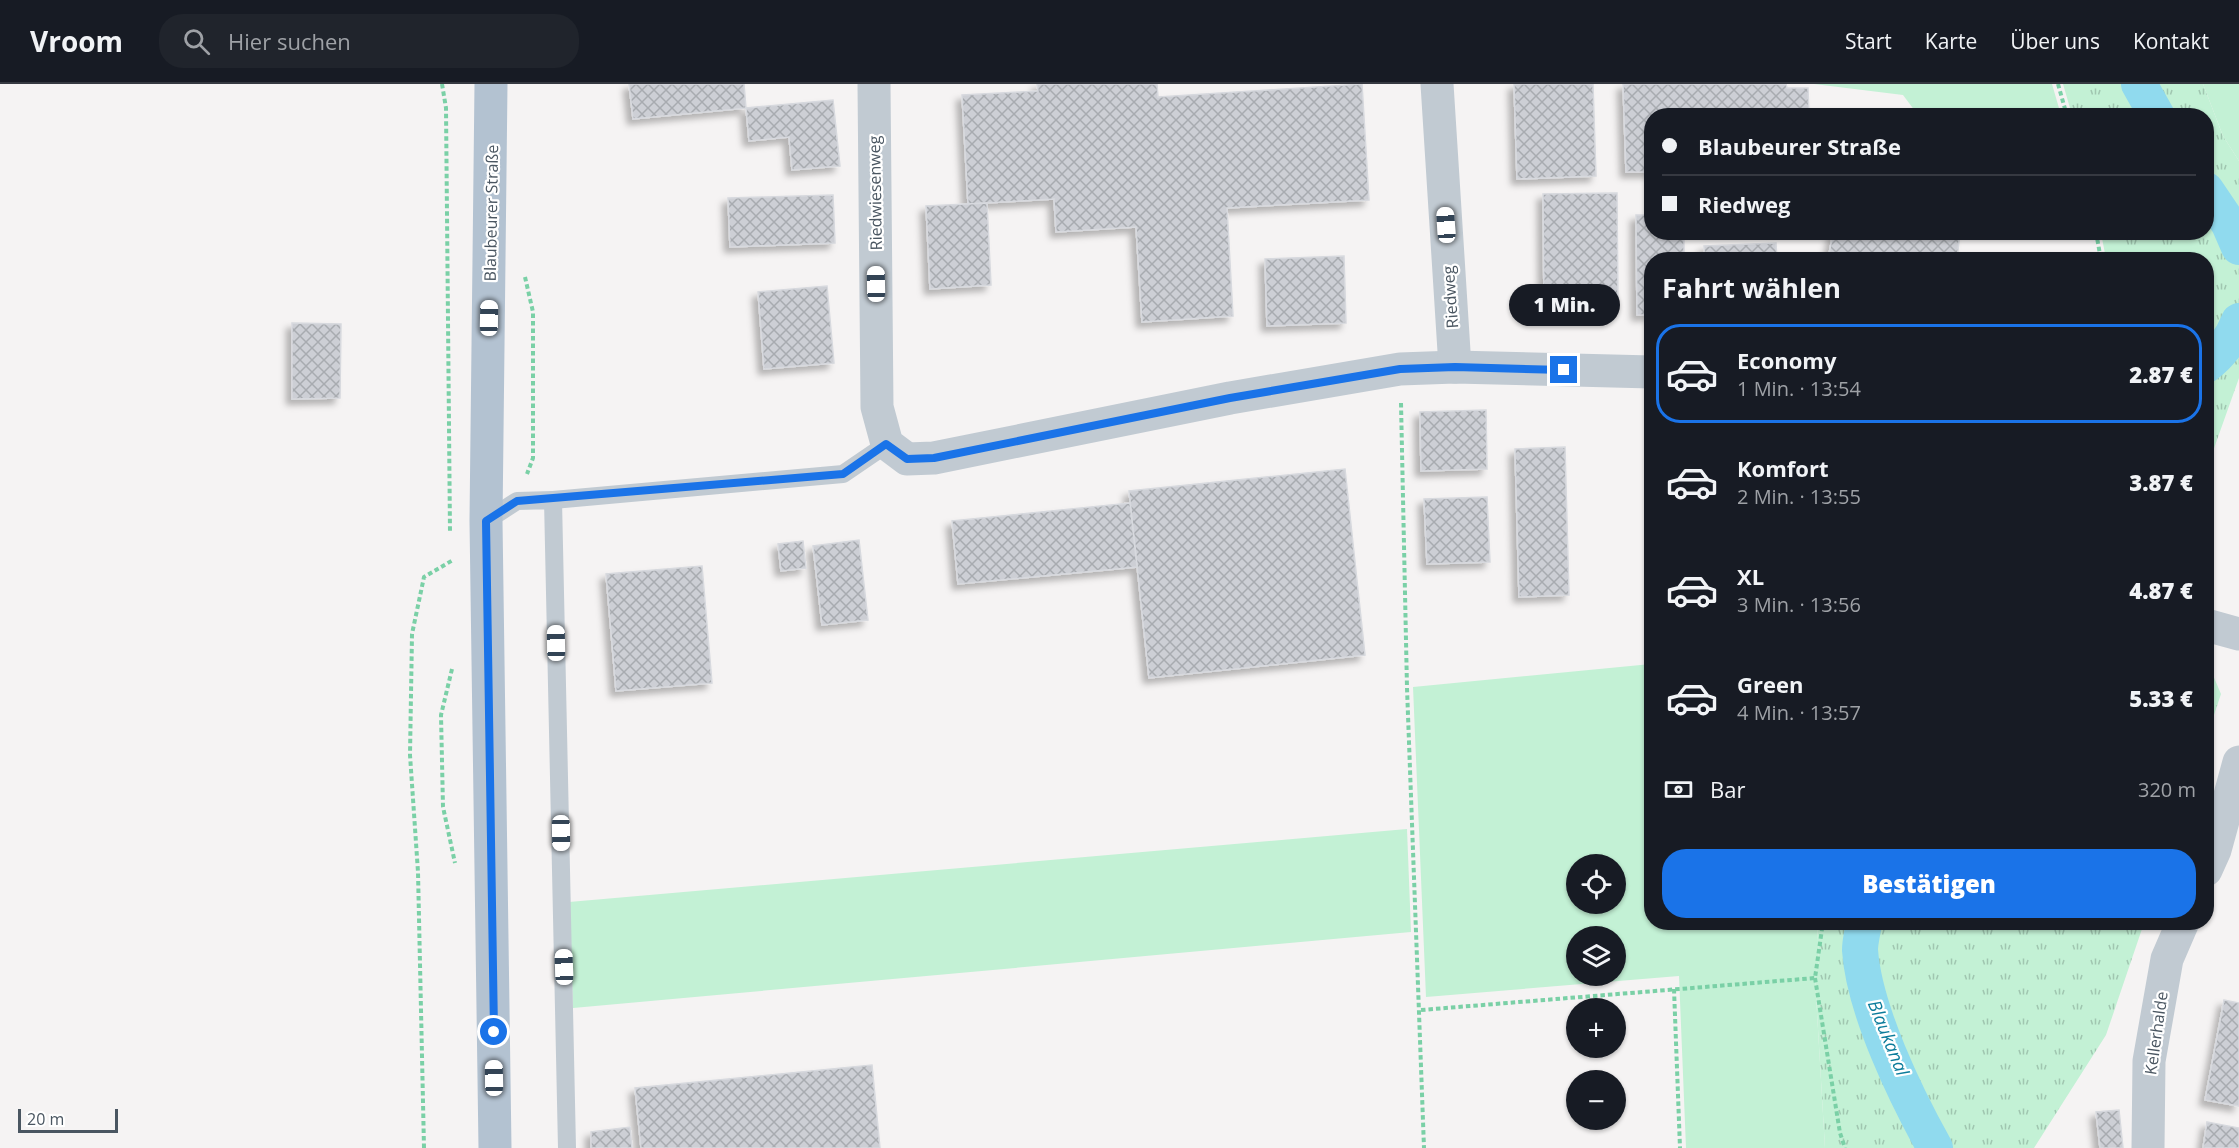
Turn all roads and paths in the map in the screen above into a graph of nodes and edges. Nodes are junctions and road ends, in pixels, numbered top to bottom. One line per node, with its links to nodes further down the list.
1 (442, 84): 13 (path)
2 (491, 84): 12 (main road, Blaubeurer Straße)
3 (874, 84): 10 (street, Riedwiesenweg)
4 (1437, 84): 7 (street, Riedweg)
5 (2058, 84): 6 (path)
6 (2065, 108)
7 (1455, 367): 8 (street); 9 (street)
8 (1400, 369): 10 (street); 22 (path)
9 (1644, 372)
10 (886, 444): 11 (lane)
11 (553, 500): 12 (lane); 25 (lane)
12 (486, 534): 23 (path); 24 (main road, Blaubeurer Straße)
13 (452, 536)
14 (2214, 627): 15 (street)
15 (2239, 634)
16 (2239, 762): 17 (street)
17 (2214, 852)
18 (1821, 930): 20 (path)
19 (2180, 930): 29 (street, Kellerhalde)
20 (1815, 978): 21 (path); 28 (path)
21 (1674, 989): 22 (path); 27 (path)
22 (1420, 1010): 26 (path)
23 (424, 1148)
24 (495, 1148)
25 (567, 1148)
26 (1424, 1148)
27 (1680, 1148)
28 (1845, 1148)
29 (2148, 1148)

